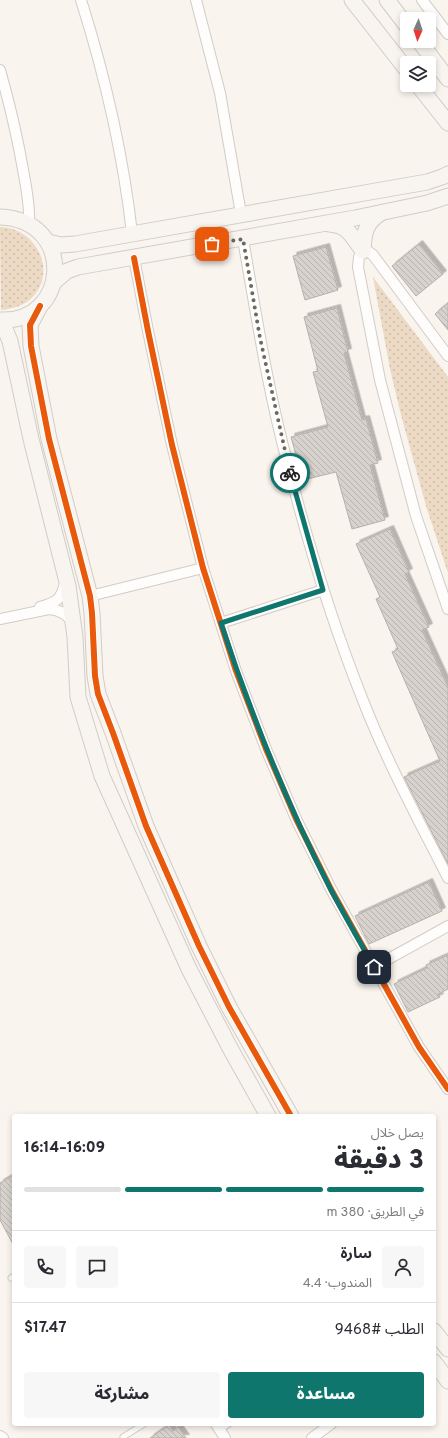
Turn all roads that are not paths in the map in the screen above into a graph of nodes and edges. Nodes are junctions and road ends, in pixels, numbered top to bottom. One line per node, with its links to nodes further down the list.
1 (81, 0): 26 (street)
2 (196, 0): 22 (street)
3 (387, 0): 6 (street)
4 (422, 0): 7 (street)
5 (356, 1): 9 (street)
6 (400, 17)
7 (448, 34)
8 (424, 48): 11 (street)
9 (400, 61)
10 (0, 70): 24 (street)
11 (448, 79)
12 (424, 92): 13 (street)
13 (448, 123)
14 (448, 174): 15 (street); 16 (street)
15 (427, 182): 18 (street); 22 (street)
16 (448, 189)
17 (448, 196): 18 (street)
18 (428, 203): 20 (street)
19 (448, 205): 20 (street)
20 (399, 209): 21 (street)
21 (382, 212): 25 (street); 29 (street)
22 (241, 214): 26 (street)
23 (0, 217): 24 (street)
24 (28, 223): 28 (street)
25 (324, 223): 27 (street); 29 (street)
26 (132, 233): 28 (street)
27 (243, 239): 30 (street); 38 (street)
28 (48, 242): 31 (street)
29 (363, 251): 35 (street); 40 (street)
30 (134, 258): 31 (street); 36 (street)
31 (54, 282): 32 (street)
32 (40, 306): 33 (street); 39 (street)
33 (0, 320)
34 (0, 325): 37 (street)
35 (448, 356)
36 (203, 568): 39 (street); 43 (street)
37 (66, 579): 41 (street); 44 (street)
38 (323, 590): 43 (street); 49 (street)
39 (90, 596): 45 (street)
40 (448, 609)
41 (18, 615): 42 (street); 44 (street)
42 (0, 619)
43 (221, 623): 51 (street)
44 (74, 625): 46 (street)
45 (108, 720): 46 (street); 47 (street)
46 (88, 730): 48 (street)
47 (138, 802): 48 (street); 54 (street)
48 (117, 807): 53 (street)
49 (448, 878)
50 (448, 926): 51 (street)
51 (374, 967): 52 (street)
52 (448, 1089)
53 (267, 1114)
54 (290, 1114)
55 (436, 1334): 56 (street)
56 (448, 1349)
57 (436, 1366): 58 (street)
58 (448, 1381)
59 (141, 1426): 62 (lane)
60 (328, 1426): 64 (street)
61 (0, 1436): 63 (street)
62 (123, 1437)
63 (3, 1438)
64 (312, 1438)

